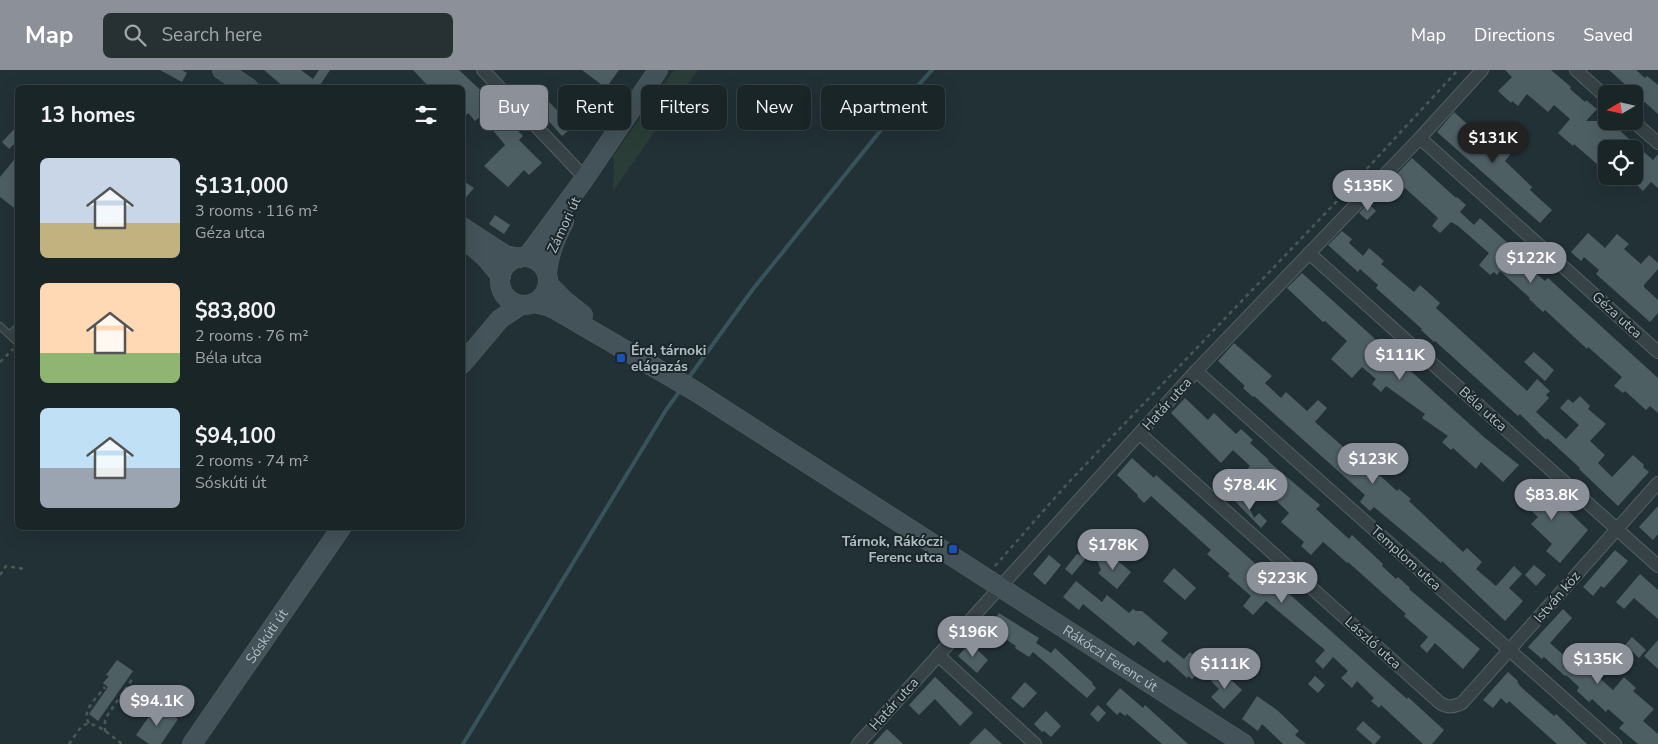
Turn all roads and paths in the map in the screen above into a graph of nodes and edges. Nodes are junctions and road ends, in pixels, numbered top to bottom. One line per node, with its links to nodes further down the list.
1 (222, 70): 7 (street)
2 (483, 70): 12 (street)
3 (658, 70): 12 (street, Zámori út)
4 (1458, 70): 38 (path)
5 (1482, 70): 10 (street, Határ utca)
6 (1576, 70): 8 (street)
7 (244, 85)
8 (1598, 90)
9 (1643, 130): 11 (street)
10 (1420, 138): 15 (street, Határ utca); 26 (street, Géza utca)
11 (1658, 143)
12 (585, 178): 16 (street, Zámori út); 17 (street, Zámori út)
13 (465, 229): 16 (street)
14 (465, 240): 18 (street)
15 (1309, 253): 30 (street, Határ utca); 33 (street, Béla utca)
16 (523, 257): 17 (street); 18 (street)
17 (547, 278): 19 (street); 27 (street)
18 (501, 280): 19 (street); 24 (street)
19 (528, 304): 27 (street); 28 (street)
20 (0, 326): 22 (lane)
21 (15, 330): 22 (lane)
22 (10, 334): 23 (lane)
23 (15, 340)
24 (465, 346)
25 (15, 347): 29 (path)
26 (1658, 352)
27 (634, 354): 38 (street, Rákóczi Ferenc út)
28 (465, 360)
29 (0, 362)
30 (1196, 371): 31 (street, Határ utca); 39 (street, Templom utca)
31 (1140, 434): 38 (street, Határ utca); 43 (street, László utca)
32 (1658, 483): 33 (street, István köz)
33 (1617, 529): 35 (street, Béla utca); 39 (street, István köz)
34 (340, 530): 48 (street, Sóskúti út)
35 (1658, 566)
36 (25, 569): 37 (path)
37 (0, 575)
38 (987, 579): 40 (street, Határ utca); 51 (street, Rákóczi Ferenc út)
39 (1510, 651): 43 (street, István köz); 52 (street, Templom utca)
40 (938, 655): 49 (street, Határ utca); 50 (street)
41 (133, 678): 45 (path)
42 (105, 688): 44 (path)
43 (1453, 707)
44 (89, 724): 45 (path); 46 (path)
45 (105, 732): 47 (path)
46 (69, 744)
47 (122, 744)
48 (192, 744)
49 (858, 744)
50 (1035, 744)
51 (1244, 744)
52 (1615, 744)

